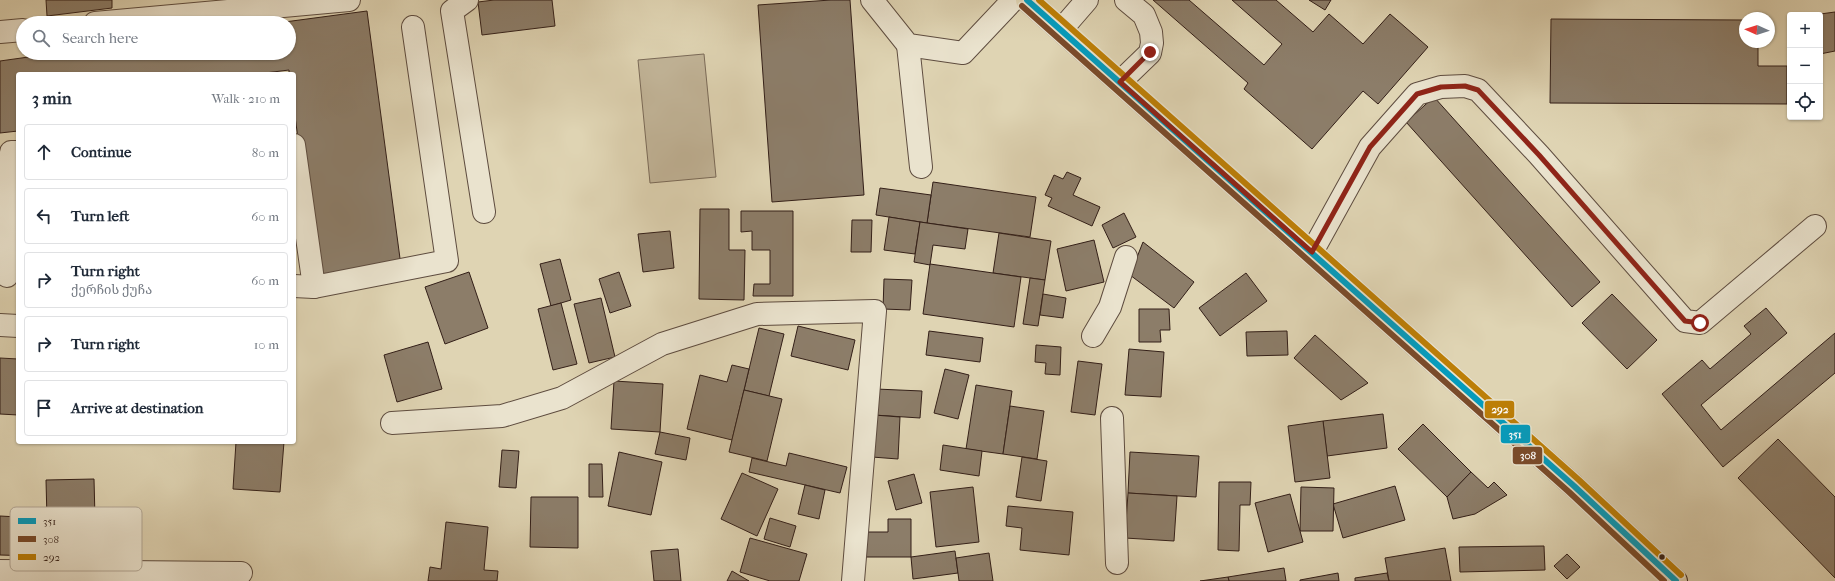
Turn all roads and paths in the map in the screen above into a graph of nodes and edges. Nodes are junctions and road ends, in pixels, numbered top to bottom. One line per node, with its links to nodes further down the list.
1 (349, 0): 8 (street)
2 (468, 0): 18 (street)
3 (872, 0): 13 (street)
4 (1013, 0): 13 (street)
5 (1027, 0): 10 (main road)
6 (1087, 0): 10 (street)
7 (1126, 0): 14 (street)
8 (172, 16)
9 (413, 26): 23 (street)
10 (1061, 30): 14 (main road)
11 (16, 31): 12 (street)
12 (0, 32)
13 (908, 45): 16 (street)
14 (1120, 82): 20 (main road)
15 (16, 152): 22 (street)
16 (921, 167)
17 (296, 173): 23 (street)
18 (484, 212)
19 (1815, 226): 20 (street)
20 (1312, 252): 33 (main road)
21 (1126, 257): 26 (street)
22 (8, 276)
23 (304, 287)
24 (0, 325): 25 (street)
25 (16, 326)
26 (1093, 336)
27 (1112, 418): 29 (street)
28 (392, 423): 32 (street)
29 (1117, 562)
30 (0, 572): 31 (street)
31 (241, 573)
32 (853, 581)
33 (1676, 581)

